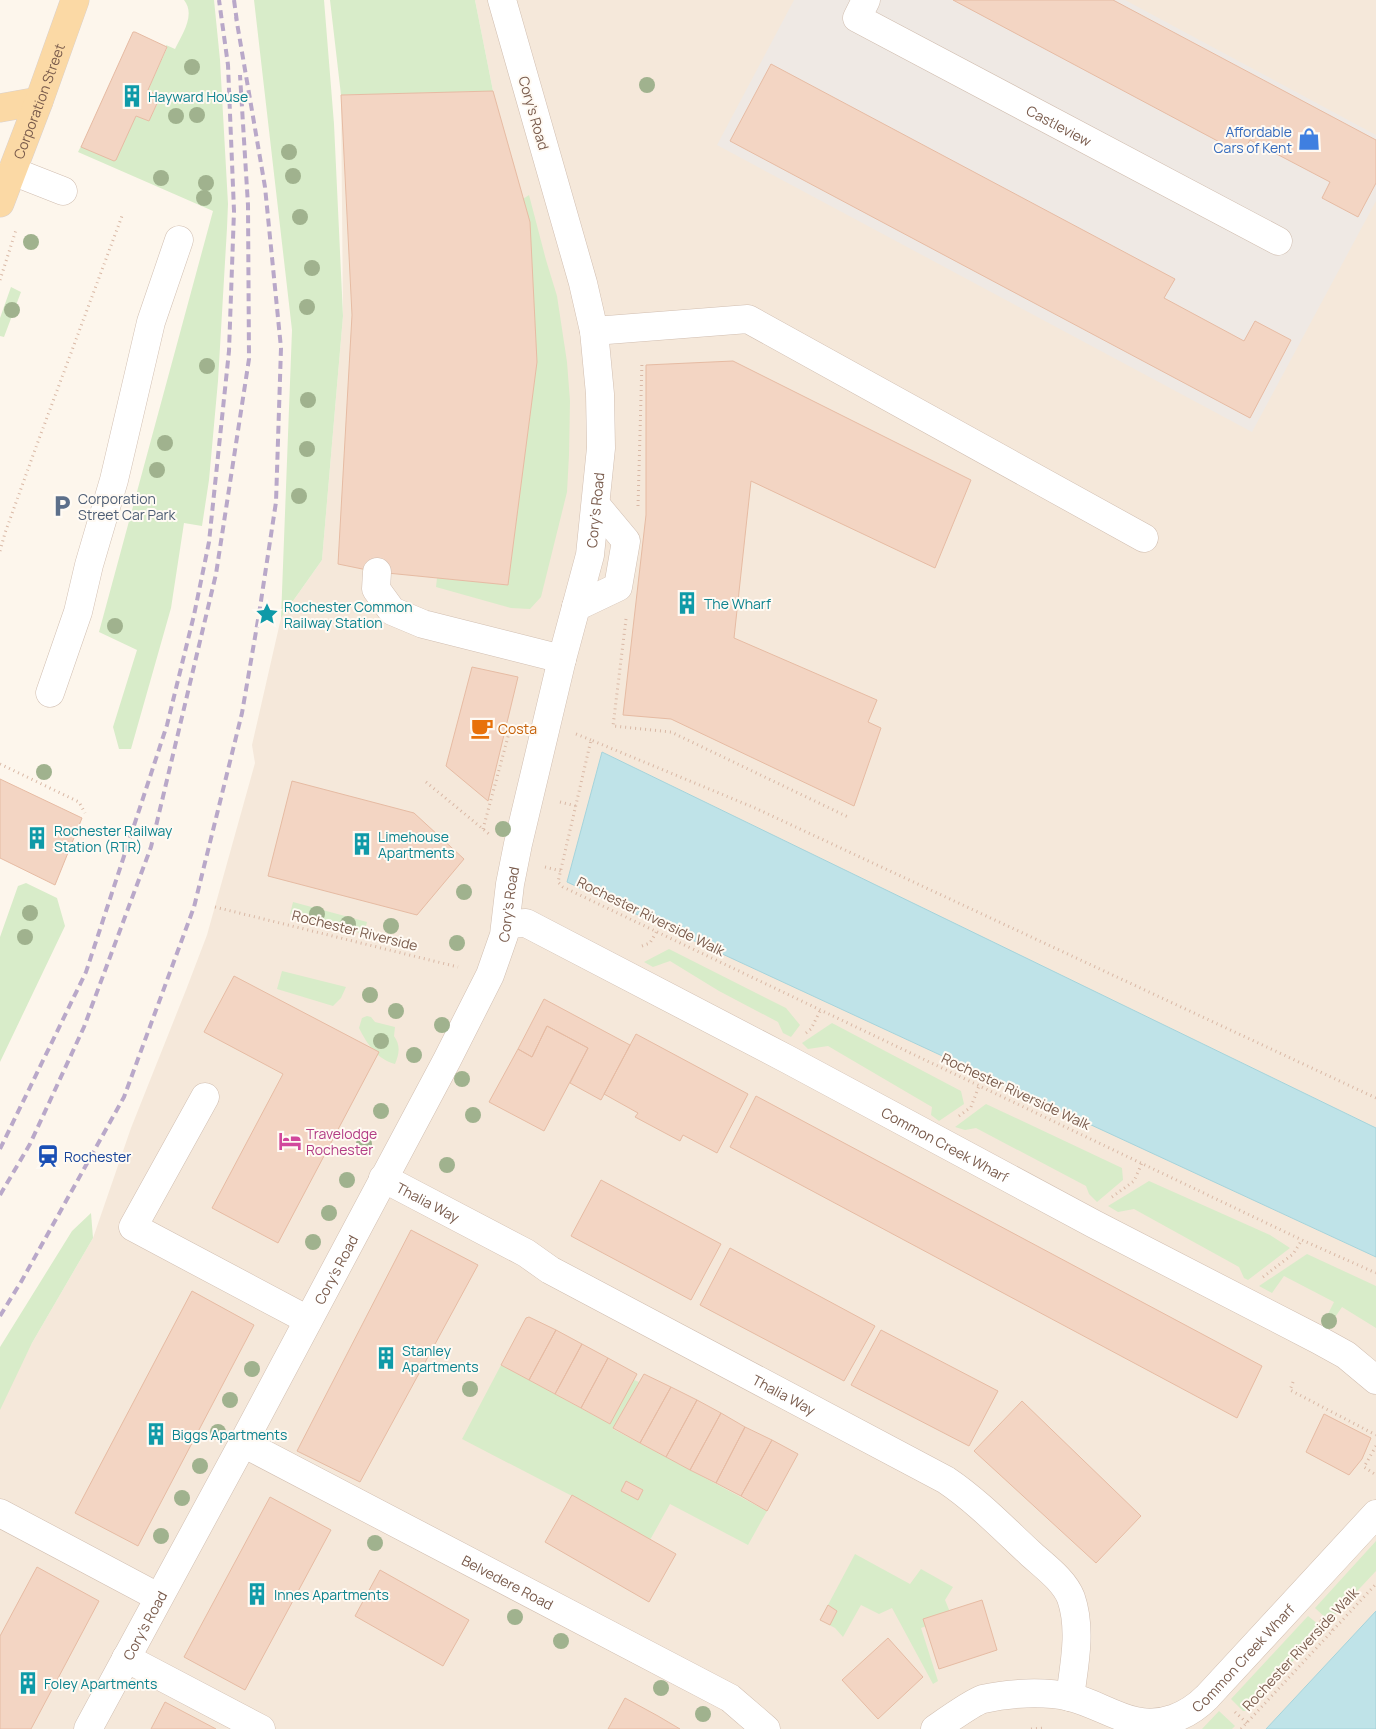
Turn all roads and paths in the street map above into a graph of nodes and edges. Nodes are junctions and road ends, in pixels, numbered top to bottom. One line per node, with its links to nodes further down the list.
1 (75, 0): 4 (main road, Corporation Street)
2 (502, 0): 12 (street, Cory's Road)
3 (866, 0): 11 (street, Castleview)
4 (39, 101): 5 (main road); 6 (main road, Corporation Street)
5 (0, 108)
6 (12, 171): 7 (street); 8 (main road, Corporation Street)
7 (63, 192)
8 (0, 203)
9 (122, 216): 15 (path)
10 (179, 240): 19 (street)
11 (1278, 241)
12 (594, 332): 13 (street, Cory's Road); 14 (street)
13 (596, 504): 17 (street, Cory's Road); 17 (street)
14 (1144, 538)
15 (0, 551)
16 (377, 572): 18 (street)
17 (576, 607): 18 (street, Cory's Road)
18 (562, 659): 25 (street, Cory's Road)
19 (50, 693)
20 (613, 726): 24 (path)
21 (0, 764): 23 (path)
22 (426, 782): 25 (path)
23 (85, 813)
24 (848, 817)
25 (516, 856): 29 (street, Cory's Road)
26 (553, 869): 27 (path)
27 (561, 871): 31 (path, Rochester Riverside Walk); 35 (path, Rochester Riverside Walk)
28 (215, 907): 30 (path, Rochester Riverside)
29 (506, 924): 30 (street, Cory's Road); 44 (street, Common Creek Wharf)
30 (490, 975): 38 (street, Cory's Road)
31 (820, 1011): 32 (path); 33 (path, Rochester Riverside Walk)
32 (809, 1031)
33 (979, 1086): 36 (path); 37 (path, Rochester Riverside Walk)
34 (204, 1097): 43 (street)
35 (1376, 1098)
36 (959, 1116)
37 (1142, 1163): 39 (path); 40 (path, Rochester Riverside Walk)
38 (383, 1178): 43 (street, Cory's Road); 57 (street, Thalia Way)
39 (1120, 1192)
40 (1302, 1240): 41 (path); 42 (path, Rochester Riverside Walk)
41 (1279, 1265)
42 (1376, 1272)
43 (308, 1320): 47 (street, Cory's Road)
44 (1376, 1380)
45 (1293, 1382): 46 (path)
46 (1376, 1436)
47 (243, 1442): 53 (street, Cory's Road); 61 (street, Belvedere Road)
48 (1376, 1446): 49 (path)
49 (1376, 1475)
50 (0, 1514): 53 (street)
51 (1376, 1514): 57 (street, Common Creek Wharf)
52 (1376, 1584): 55 (path, Rochester Riverside Walk)
53 (158, 1597): 56 (street, Cory's Road)
54 (1325, 1624): 55 (path)
55 (1333, 1630): 64 (path, Rochester Riverside Walk)
56 (126, 1658): 59 (street, Cory's Road); 60 (street)
57 (1070, 1697): 62 (street, Common Creek Wharf)
58 (1049, 1728): 63 (path)
59 (88, 1729)
60 (261, 1729)
61 (766, 1729)
62 (935, 1729)
63 (1031, 1729)
64 (1241, 1729)

